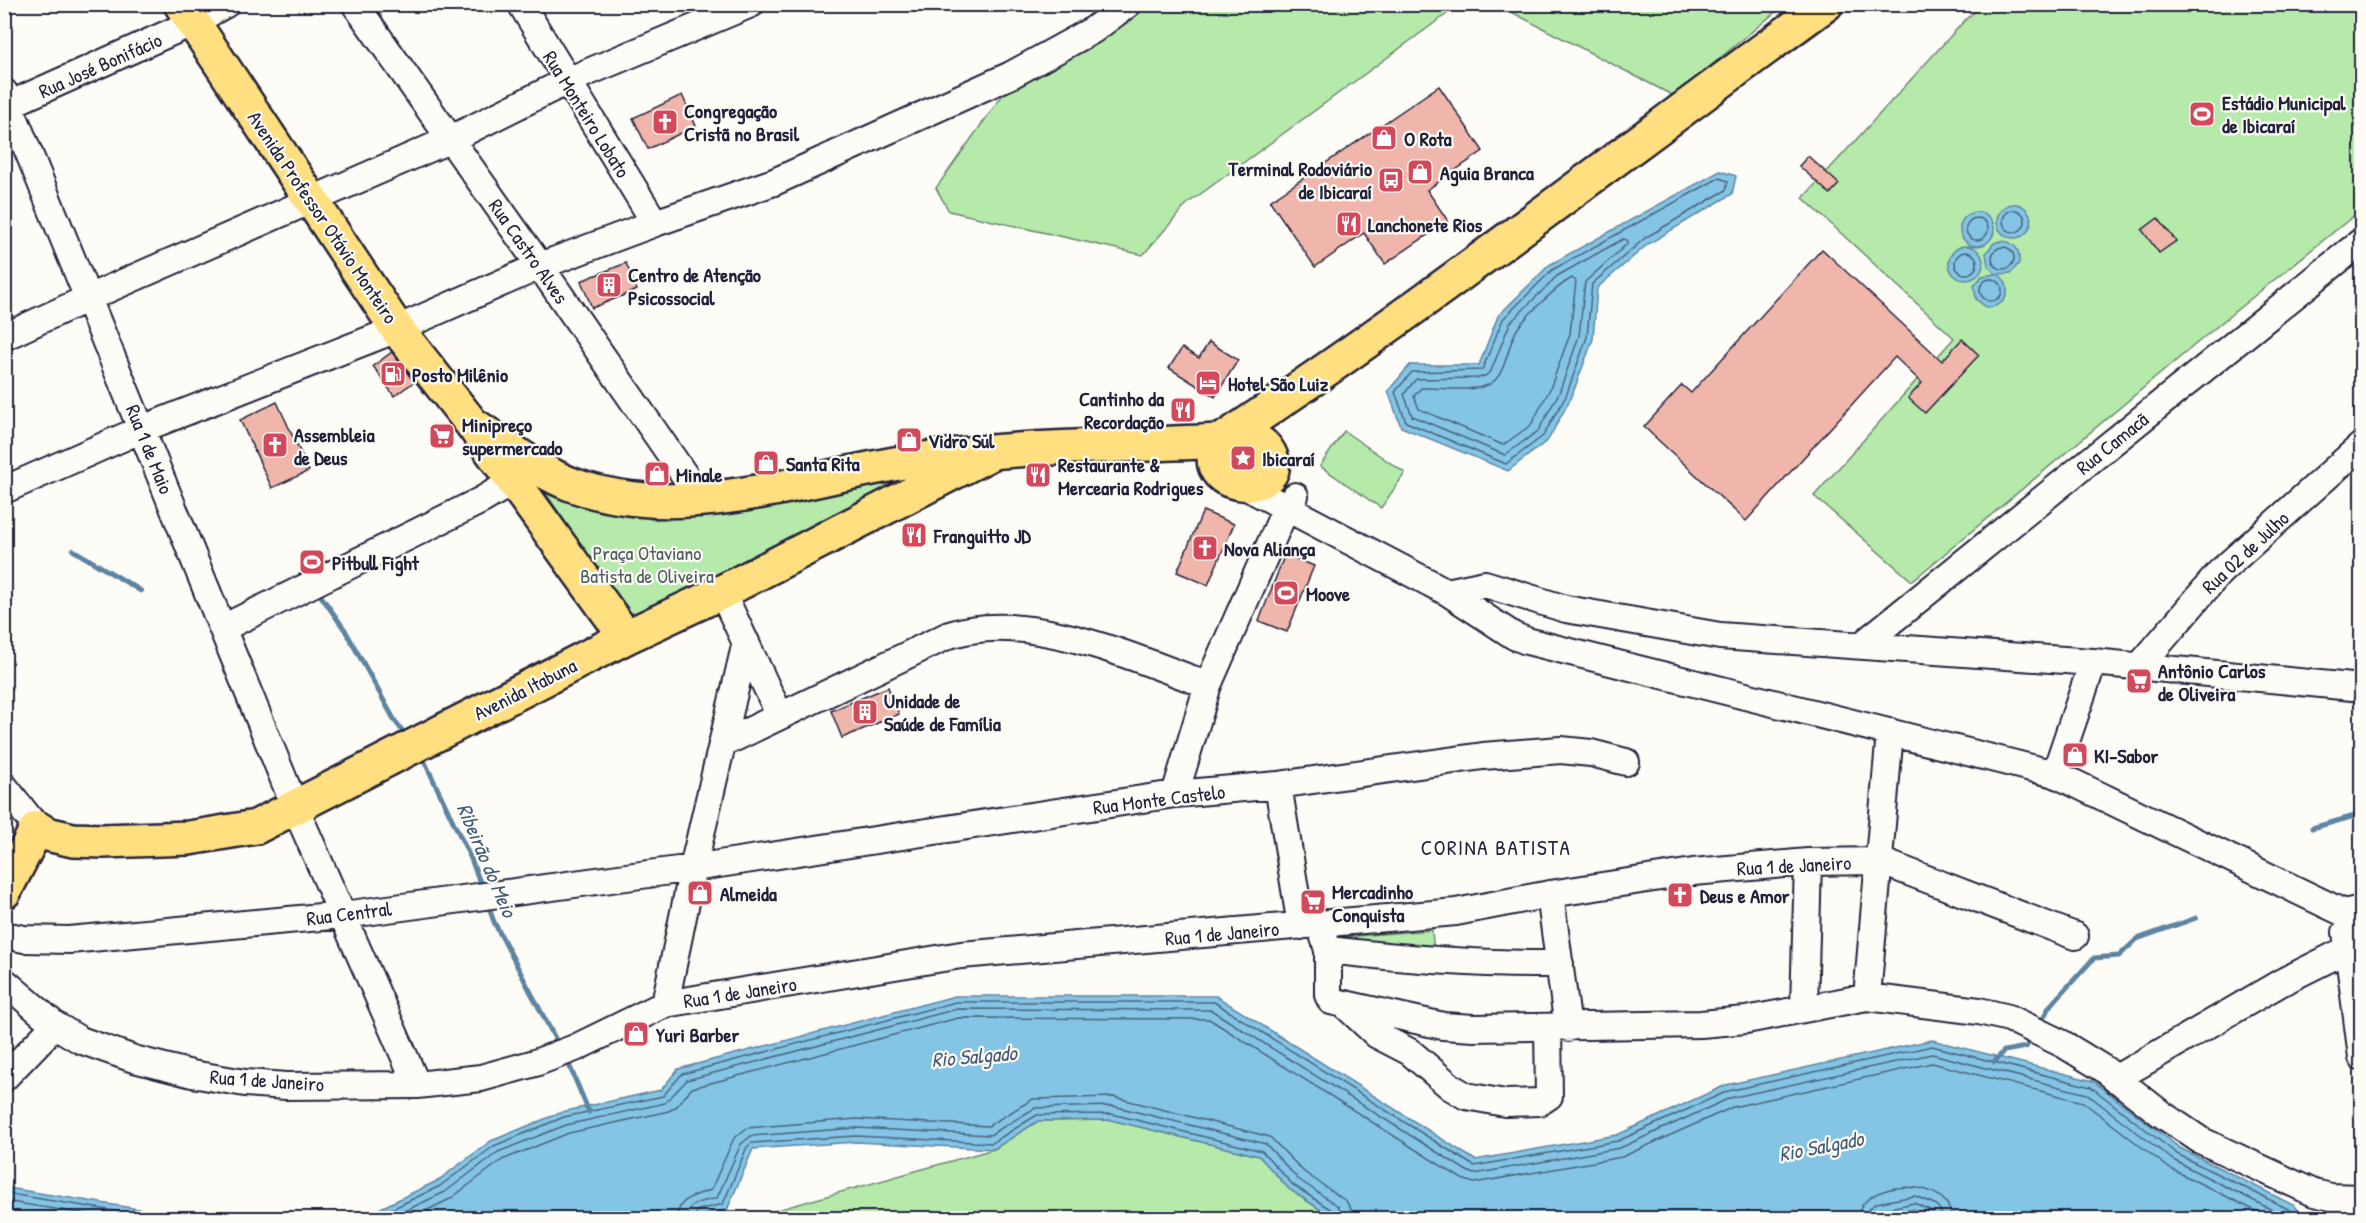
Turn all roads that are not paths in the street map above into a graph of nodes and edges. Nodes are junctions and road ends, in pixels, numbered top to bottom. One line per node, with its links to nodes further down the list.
1 (226, 4): 7 (street, Rua José Bonifácio)
2 (355, 4): 10 (street, Rua Castro Alves)
3 (521, 4): 8 (street, Rua Monteiro Lobato)
4 (751, 4): 8 (street)
5 (1128, 4): 12 (street)
6 (1826, 4): 18 (main road)
7 (188, 13): 9 (street, Rua José Bonifácio); 11 (main road, Avenida Professor Otávio Monteiro)
8 (567, 81): 10 (street); 12 (street, Rua Monteiro Lobato)
9 (6, 101): 15 (street, Rua 1 de Maio)
10 (451, 139): 11 (street); 14 (street, Rua Castro Alves)
11 (312, 200): 15 (street); 16 (main road, Avenida Professor Otávio Monteiro)
12 (655, 223): 14 (street)
13 (2361, 241): 36 (street, Rua Camacã)
14 (540, 266): 16 (street); 29 (street, Rua Castro Alves)
15 (88, 298): 17 (street); 20 (street, Rua 1 de Maio)
16 (397, 329): 19 (main road, Avenida Professor Otávio Monteiro); 20 (street)
17 (4, 337)
18 (1299, 390): 21 (main road); 25 (main road)
19 (472, 424): 26 (main road, Avenida Professor Otávio Monteiro); 29 (main road)
20 (142, 429): 28 (street); 33 (street, Rua 1 de Maio)
21 (1224, 439): 23 (main road); 25 (main road); 27 (main road)
22 (2361, 445): 38 (street, Rua 02 de Julho)
23 (1130, 446): 24 (main road); 27 (main road)
24 (993, 452): 29 (main road); 31 (main road, Avenida Itabuna)
25 (1271, 459): 27 (main road); 30 (street)
26 (514, 481): 33 (street); 34 (main road, Avenida Professor Otávio Monteiro)
27 (1233, 481): 30 (street)
28 (4, 490)
29 (701, 499)
30 (1291, 502): 32 (street); 39 (street)
31 (722, 592): 34 (main road, Avenida Itabuna); 35 (street)
32 (1447, 592): 36 (street); 42 (street)
33 (223, 628): 49 (street, Rua 1 de Maio)
34 (626, 637): 49 (main road, Avenida Itabuna)
35 (746, 642): 41 (street); 43 (street)
36 (1863, 644): 37 (street)
37 (2093, 662): 38 (street); 45 (street)
38 (2139, 667): 40 (street)
39 (1208, 685): 41 (street); 48 (street)
40 (2361, 688)
41 (780, 716): 43 (street)
42 (1890, 732): 45 (street); 51 (street)
43 (722, 744): 53 (street)
44 (1626, 762): 46 (street, Rua Monte Castelo)
45 (2055, 774): 56 (street)
46 (1278, 785): 48 (street, Rua Monte Castelo); 58 (street)
47 (4, 786): 50 (street)
48 (1175, 794): 53 (street, Rua Monte Castelo)
49 (295, 807): 50 (main road, Avenida Itabuna); 57 (street, Rua 1 de Maio)
50 (37, 828): 54 (main road)
51 (1880, 861): 52 (street, Rua 1 de Janeiro); 60 (street); 65 (street)
52 (1809, 862): 55 (street, Rua 1 de Janeiro); 68 (street)
53 (693, 868): 57 (street, Rua Central); 66 (street)
54 (4, 892)
55 (1550, 894): 58 (street, Rua 1 de Janeiro); 63 (street)
56 (2353, 911): 61 (street)
57 (343, 915): 59 (street, Rua Central); 74 (street, Rua 1 de Maio)
58 (1311, 926): 62 (street); 66 (street, Rua 1 de Janeiro)
59 (4, 935)
60 (2075, 936)
61 (2348, 949): 71 (street); 73 (street)
62 (1328, 950): 63 (street); 67 (street)
63 (1560, 964): 70 (street)
64 (4, 981): 69 (street, Rua 1 de Janeiro)
65 (1867, 997): 68 (street); 73 (street)
66 (664, 1004): 74 (street, Rua 1 de Janeiro)
67 (1346, 1006): 70 (street); 70 (street)
68 (1804, 1008): 70 (street)
69 (55, 1025): 72 (street); 74 (street, Rua 1 de Janeiro)
70 (1558, 1028)
71 (2361, 1057)
72 (4, 1078)
73 (2115, 1079): 75 (street)
74 (417, 1085)
75 (2361, 1198)

